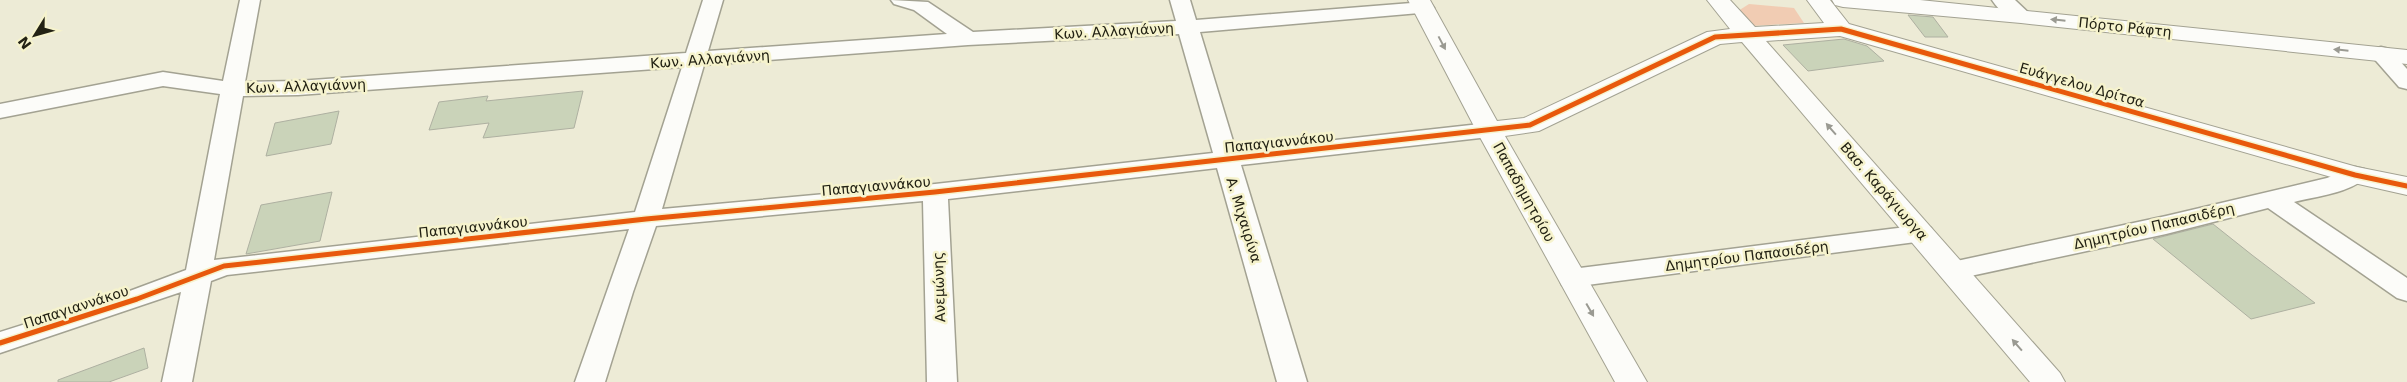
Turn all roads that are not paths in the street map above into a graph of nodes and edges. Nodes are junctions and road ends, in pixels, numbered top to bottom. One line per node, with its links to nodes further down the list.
1 (250, 0): 20 (street)
2 (713, 0): 18 (street)
3 (902, 0): 10 (street)
4 (1180, 0): 12 (street, Α. Μιχαιρίνα)
5 (1718, 0): 14 (main road, Βασ. Καράγιωργα)
6 (1818, 0): 13 (main road)
7 (1843, 0): 11 (main road, Πόρτο Ράφτη)
8 (2002, 0): 11 (street)
9 (1422, 4): 12 (street, Κων. Αλλαγιάννη); 22 (main road, Παπαδημητρίου, one-way to 22)
10 (944, 10): 15 (street)
11 (2021, 16): 16 (main road, Πόρτο Ράφτη, one-way to 11)
12 (1188, 26): 15 (street, Κων. Αλλαγιάννη); 23 (street, Α. Μιχαιρίνα)
13 (1841, 29): 14 (main road, Ευάγγελου Δρίτσα); 24 (main road, Ευάγγελου Δρίτσα)
14 (1748, 34): 22 (main road, Παπαγιαννάκου); 29 (main road, Βασ. Καράγιωργα, one-way to 14)
15 (968, 39): 18 (street, Κων. Αλλαγιάννη)
16 (2381, 54): 17 (main road, Πόρτο Ράφτη); 19 (street)
17 (2407, 57)
18 (695, 60): 20 (street, Κων. Αλλαγιάννη); 28 (street)
19 (2407, 82)
20 (232, 89): 21 (street, Κων. Αλλαγιάννη); 31 (street)
21 (0, 110)
22 (1489, 130): 23 (street, Παπαγιαννάκου); 32 (main road, Παπαδημητρίου)
23 (1226, 160): 26 (street, Παπαγιαννάκου); 38 (street, Α. Μιχαιρίνα)
24 (2355, 175): 25 (main road, Ευάγγελου Δρίτσα); 27 (street, Δημητρίου Παπασιδέρη)
25 (2407, 186)
26 (935, 192): 28 (street, Παπαγιαννάκου); 37 (street, Ανεμώνης)
27 (2272, 199): 30 (street, Δημητρίου Παπασιδέρη); 33 (street)
28 (646, 219): 31 (street, Παπαγιαννάκου); 36 (street)
29 (1922, 234): 30 (main road, Βασ. Καράγιωργα); 32 (street, Δημητρίου Παπασιδέρη)
30 (1952, 271): 40 (main road, Βασ. Καράγιωργα, one-way to 30)
31 (200, 275): 34 (street, Παπαγιαννάκου); 35 (street)
32 (1572, 278): 39 (main road, Παπαδημητρίου, one-way to 39)
33 (2407, 291)
34 (0, 343)
35 (177, 382)
36 (590, 382)
37 (942, 382)
38 (1292, 382)
39 (1631, 382)
40 (2049, 382)

